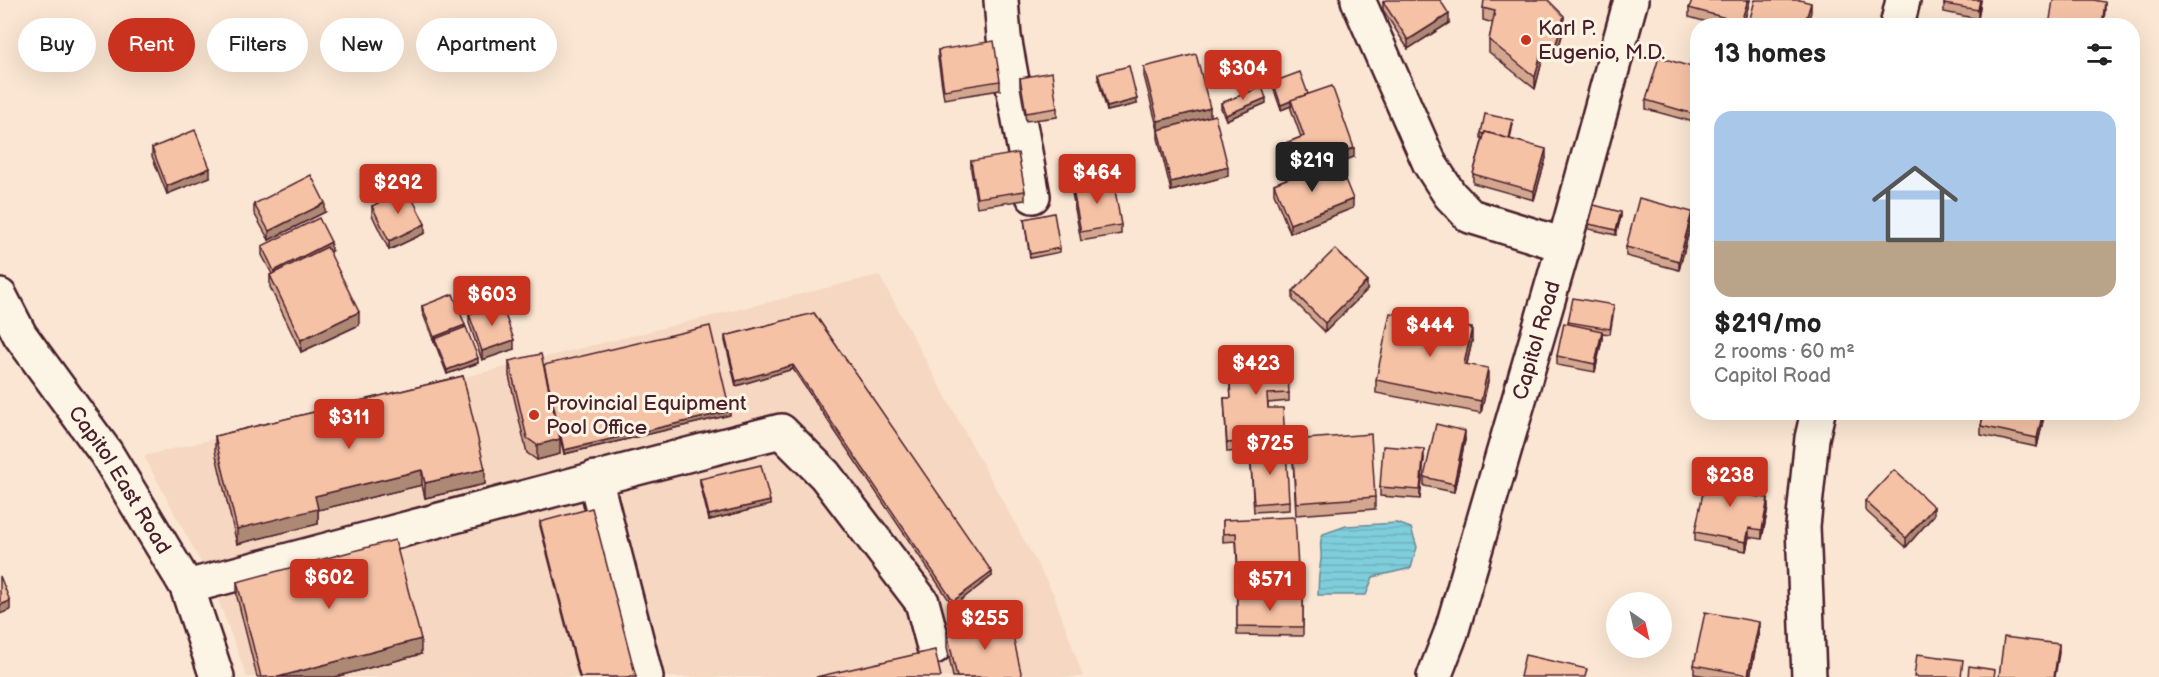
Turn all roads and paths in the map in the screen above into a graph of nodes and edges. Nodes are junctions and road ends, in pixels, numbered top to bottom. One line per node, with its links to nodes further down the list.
1 (1001, 0): 6 (street)
2 (1358, 0): 7 (street)
3 (1631, 0): 7 (street, Capitol Road)
4 (1903, 0): 5 (street)
5 (1899, 18)
6 (1033, 196)
7 (1564, 245): 16 (street, Capitol Road)
8 (0, 296): 9 (street, Capitol East Road)
9 (10, 334): 12 (street, Capitol East Road)
10 (1816, 420): 17 (street)
11 (595, 478): 12 (street); 13 (street); 15 (street)
12 (187, 587): 14 (street, Capitol East Road)
13 (934, 647)
14 (217, 677)
15 (646, 677)
16 (1434, 677)
17 (1809, 677)

